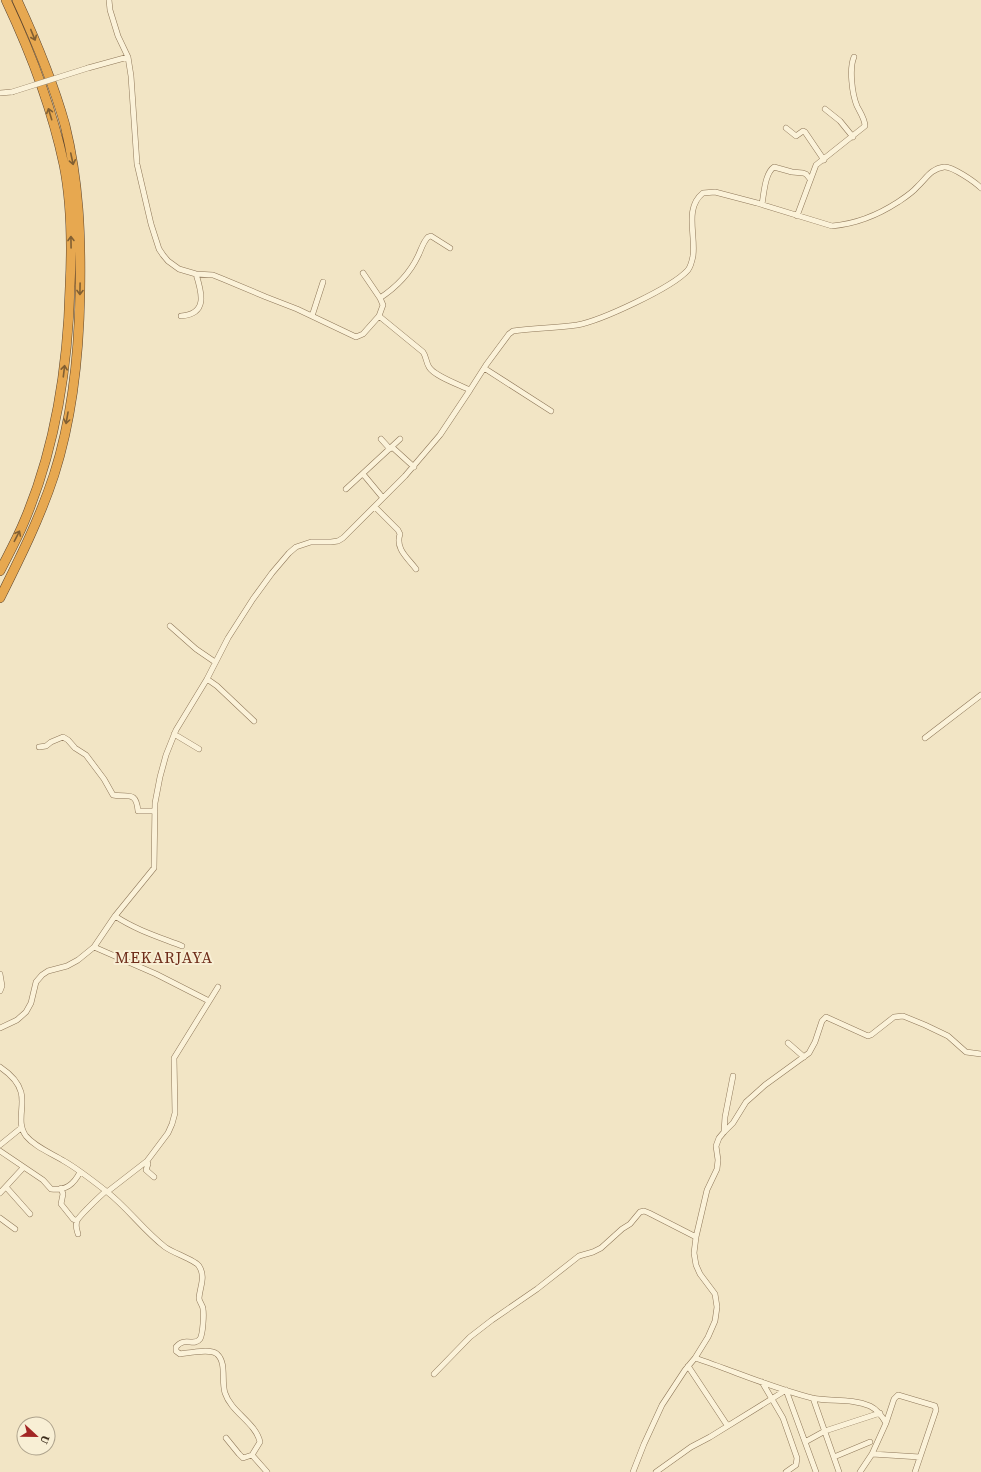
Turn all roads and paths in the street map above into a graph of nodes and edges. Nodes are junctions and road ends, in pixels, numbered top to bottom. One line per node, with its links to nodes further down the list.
1 (6, 0): 35 (highway, one-way to 1)
2 (17, 0): 36 (highway, one-way to 36)
3 (109, 0): 4 (street)
4 (128, 57): 6 (street, bridge); 17 (street)
5 (854, 57): 9 (street)
6 (0, 93)
7 (825, 109): 9 (street)
8 (786, 128): 10 (street)
9 (853, 137): 10 (street)
10 (824, 160): 11 (street)
11 (810, 180): 13 (street); 14 (street)
12 (980, 186): 14 (street)
13 (762, 204): 14 (street); 23 (street)
14 (797, 216)
15 (450, 248): 19 (street)
16 (363, 273): 19 (street)
17 (196, 274): 20 (street); 21 (street)
18 (322, 282): 21 (street)
19 (380, 298): 22 (street)
20 (181, 316)
21 (312, 316): 22 (street)
22 (379, 316): 24 (street)
23 (484, 368): 24 (street); 25 (street)
24 (470, 390): 29 (street)
25 (551, 411)
26 (381, 439): 28 (street)
27 (400, 439): 28 (street)
28 (391, 448): 29 (street); 30 (street)
29 (414, 466): 32 (street)
30 (362, 474): 31 (street); 32 (street)
31 (346, 489)
32 (383, 498): 33 (street)
33 (375, 507): 34 (street); 38 (street)
34 (416, 569)
35 (0, 571)
36 (0, 598)
37 (170, 626): 38 (street)
38 (215, 662): 39 (street)
39 (207, 679): 41 (street); 42 (street)
40 (981, 695): 43 (street)
41 (254, 721)
42 (174, 734): 45 (street); 46 (street)
43 (925, 738)
44 (39, 748): 46 (street)
45 (199, 749)
46 (155, 811): 47 (street)
47 (115, 916): 48 (street); 49 (street)
48 (182, 946)
49 (94, 947): 53 (street); 54 (street)
50 (0, 974): 52 (street)
51 (218, 987): 53 (street)
52 (0, 990)
53 (209, 1001): 64 (street)
54 (0, 1028)
55 (788, 1043): 57 (street)
56 (981, 1054): 57 (street)
57 (804, 1057): 61 (street)
58 (0, 1067): 60 (street)
59 (733, 1076): 61 (street)
60 (21, 1128): 62 (street); 66 (street)
61 (724, 1132): 77 (street)
62 (0, 1145)
63 (0, 1151): 65 (street)
64 (147, 1161): 67 (street); 70 (street)
65 (23, 1168): 68 (street); 69 (street)
66 (80, 1172): 69 (street); 70 (street)
67 (154, 1177)
68 (6, 1187): 71 (street); 72 (street)
69 (61, 1188): 74 (street)
70 (106, 1191): 74 (street); 93 (street)
71 (0, 1193)
72 (30, 1214)
73 (0, 1218): 75 (street)
74 (77, 1221): 76 (street)
75 (15, 1229)
76 (78, 1234)
77 (696, 1237): 78 (street); 80 (street)
78 (695, 1358): 79 (street); 81 (street)
79 (688, 1366): 87 (street); 97 (street)
80 (434, 1374)
81 (762, 1382): 82 (street); 84 (street)
82 (786, 1390): 83 (street); 84 (street); 90 (street)
83 (812, 1398): 85 (street); 88 (street)
84 (772, 1400): 87 (street); 99 (street)
85 (880, 1413): 86 (street); 88 (street)
86 (886, 1423): 92 (street); 95 (street)
87 (727, 1425): 98 (street)
88 (825, 1432): 90 (street); 94 (street)
89 (226, 1438): 93 (street)
90 (805, 1442): 100 (street)
91 (870, 1442): 94 (street)
92 (872, 1454): 95 (street); 102 (street)
93 (252, 1455): 96 (street)
94 (834, 1457): 101 (street)
95 (920, 1457): 103 (street)
96 (267, 1472)
97 (633, 1472)
98 (656, 1472)
99 (786, 1472)
100 (816, 1472)
101 (839, 1472)
102 (860, 1472)
103 (915, 1472)

